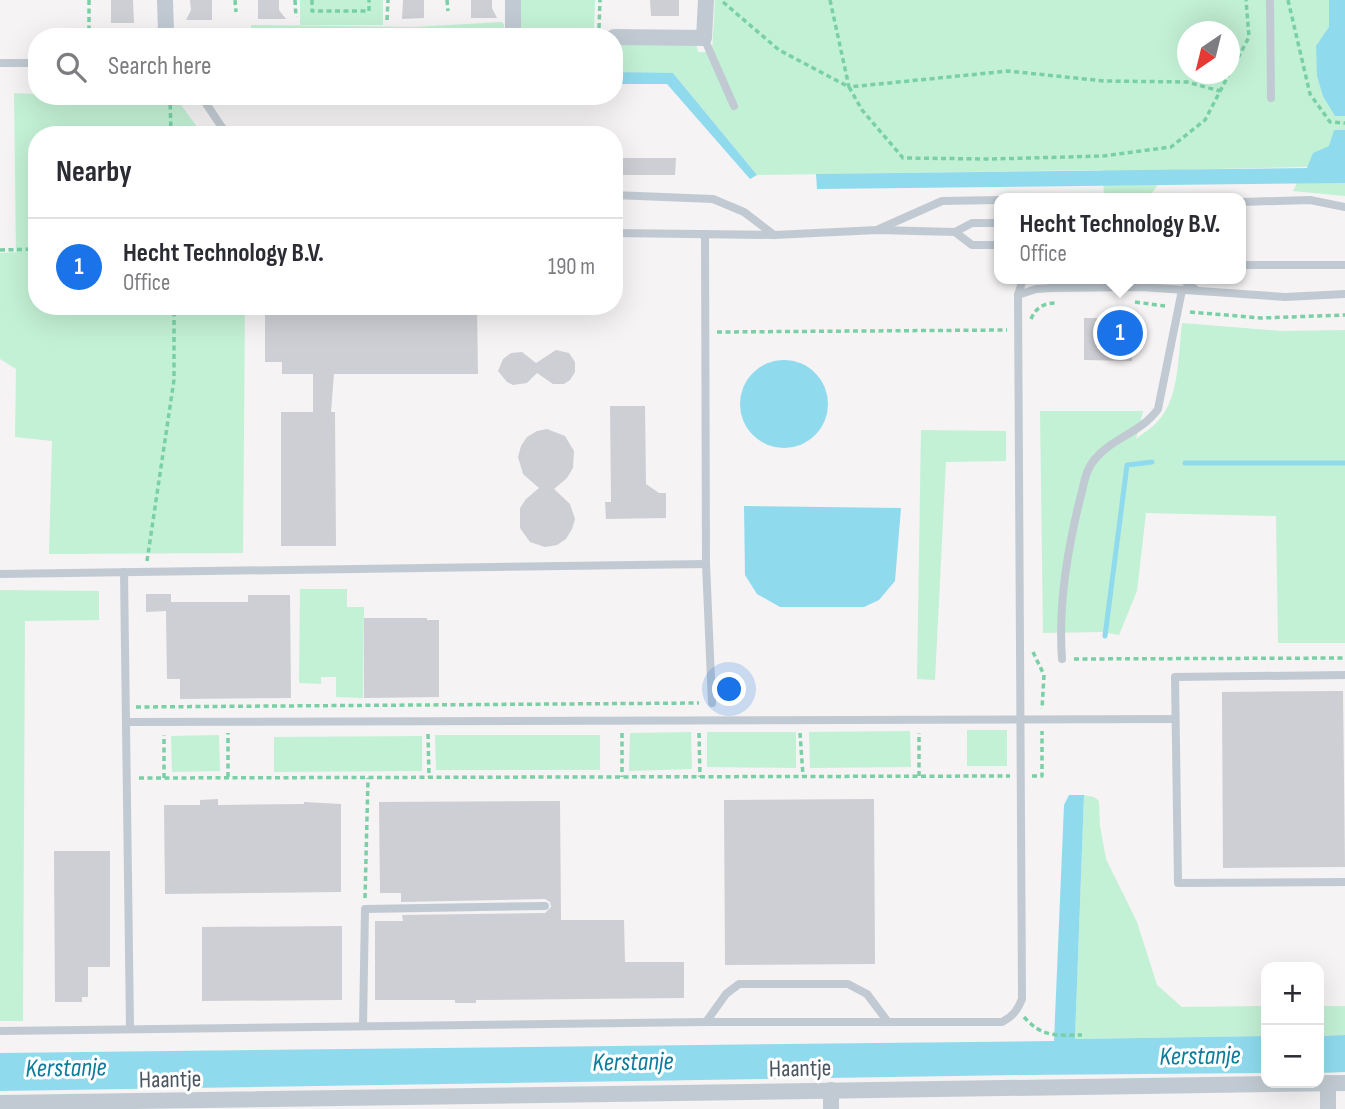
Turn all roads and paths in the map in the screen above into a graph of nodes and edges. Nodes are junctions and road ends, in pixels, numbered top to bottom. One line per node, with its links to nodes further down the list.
1 (89, 0): 21 (path)
2 (165, 0): 22 (street)
3 (236, 0): 18 (path)
4 (295, 0): 19 (path)
5 (312, 0): 6 (path)
6 (369, 0)
7 (388, 0): 20 (path)
8 (447, 0): 17 (path)
9 (513, 0): 23 (street)
10 (600, 0): 24 (path)
11 (706, 0): 26 (street)
12 (722, 0): 31 (path)
13 (830, 0): 31 (path)
14 (1246, 0): 27 (path)
15 (1270, 0): 33 (lane)
16 (1288, 0): 37 (path)
17 (448, 11)
18 (236, 12)
19 (296, 17)
20 (387, 20)
21 (89, 28)
22 (166, 28)
23 (513, 28)
24 (598, 28)
25 (623, 37): 26 (street)
26 (704, 38): 36 (lane)
27 (1240, 53)
28 (0, 62): 29 (lane)
29 (28, 63)
30 (1224, 84): 32 (path)
31 (849, 87): 32 (path); 32 (path)
32 (1220, 91)
33 (1271, 97)
34 (170, 105): 38 (path)
35 (207, 105): 39 (lane)
36 (734, 106)
37 (1345, 122)
38 (171, 126)
39 (221, 126)
40 (623, 195): 49 (lane)
41 (994, 200): 45 (lane)
42 (1246, 202): 43 (lane)
43 (1345, 207)
44 (994, 223): 46 (lane)
45 (877, 230): 46 (lane); 49 (lane)
46 (955, 232): 50 (lane)
47 (623, 233): 48 (lane)
48 (705, 234): 49 (lane); 67 (lane)
49 (774, 235)
50 (994, 245)
51 (0, 250): 52 (path)
52 (28, 250)
53 (1246, 265): 54 (lane)
54 (1345, 265)
55 (1021, 284): 60 (lane)
56 (1188, 284): 58 (lane)
57 (1182, 290): 58 (lane); 60 (lane); 63 (lane)
58 (1196, 290): 59 (lane)
59 (1345, 294)
60 (1018, 295): 66 (lane)
61 (1128, 301): 63 (path)
62 (1061, 303): 66 (path)
63 (1178, 309): 65 (path); 73 (lane)
64 (174, 315): 70 (path)
65 (1345, 315)
66 (1018, 330): 67 (path); 86 (lane)
67 (705, 332): 68 (lane)
68 (706, 564): 70 (lane); 77 (lane)
69 (124, 572): 70 (lane); 71 (lane); 82 (lane)
70 (146, 572)
71 (0, 574)
72 (1033, 651): 75 (path)
73 (1062, 659): 74 (path); 75 (path)
74 (1345, 659)
75 (1037, 661): 90 (path)
76 (1345, 675): 83 (lane)
77 (712, 703): 78 (path)
78 (622, 704): 79 (path); 88 (path)
79 (428, 705): 81 (path); 87 (path)
80 (164, 706): 81 (path); 82 (path); 92 (path)
81 (228, 706): 93 (path)
82 (126, 707): 91 (lane)
83 (1175, 719): 90 (lane); 104 (lane)
84 (800, 720): 85 (lane); 89 (lane); 94 (path)
85 (919, 720): 86 (lane); 95 (path)
86 (1020, 720): 90 (lane); 96 (lane)
87 (428, 721): 88 (lane); 93 (lane); 97 (path)
88 (622, 721): 89 (lane); 98 (path)
89 (699, 721): 99 (path)
90 (1042, 721): 96 (path)
91 (126, 722): 92 (lane); 100 (lane)
92 (164, 722): 93 (lane); 101 (path)
93 (228, 722): 102 (path)
94 (803, 776): 95 (path); 99 (path)
95 (919, 776): 96 (path)
96 (1019, 776): 107 (lane)
97 (429, 777): 98 (path); 103 (path)
98 (622, 777): 99 (path)
99 (700, 777)
100 (127, 778): 101 (path); 111 (lane)
101 (164, 778): 102 (path)
102 (228, 778): 103 (path)
103 (368, 778): 106 (path)
104 (1345, 882)
105 (545, 906): 106 (lane)
106 (365, 909): 110 (lane)
107 (1018, 1010): 109 (lane); 113 (path)
108 (706, 1022): 109 (lane); 109 (lane); 110 (lane)
109 (888, 1022)
110 (363, 1026): 111 (lane)
111 (130, 1029): 112 (lane)
112 (0, 1031)
113 (1082, 1035)
114 (1337, 1083): 115 (street, Haantje); 120 (street)
115 (831, 1090): 116 (street, Haantje); 119 (street)
116 (675, 1101): 118 (street, Haantje)
117 (0, 1103): 118 (street, Haantje)
118 (256, 1105)
119 (831, 1109)
120 (1328, 1109)

